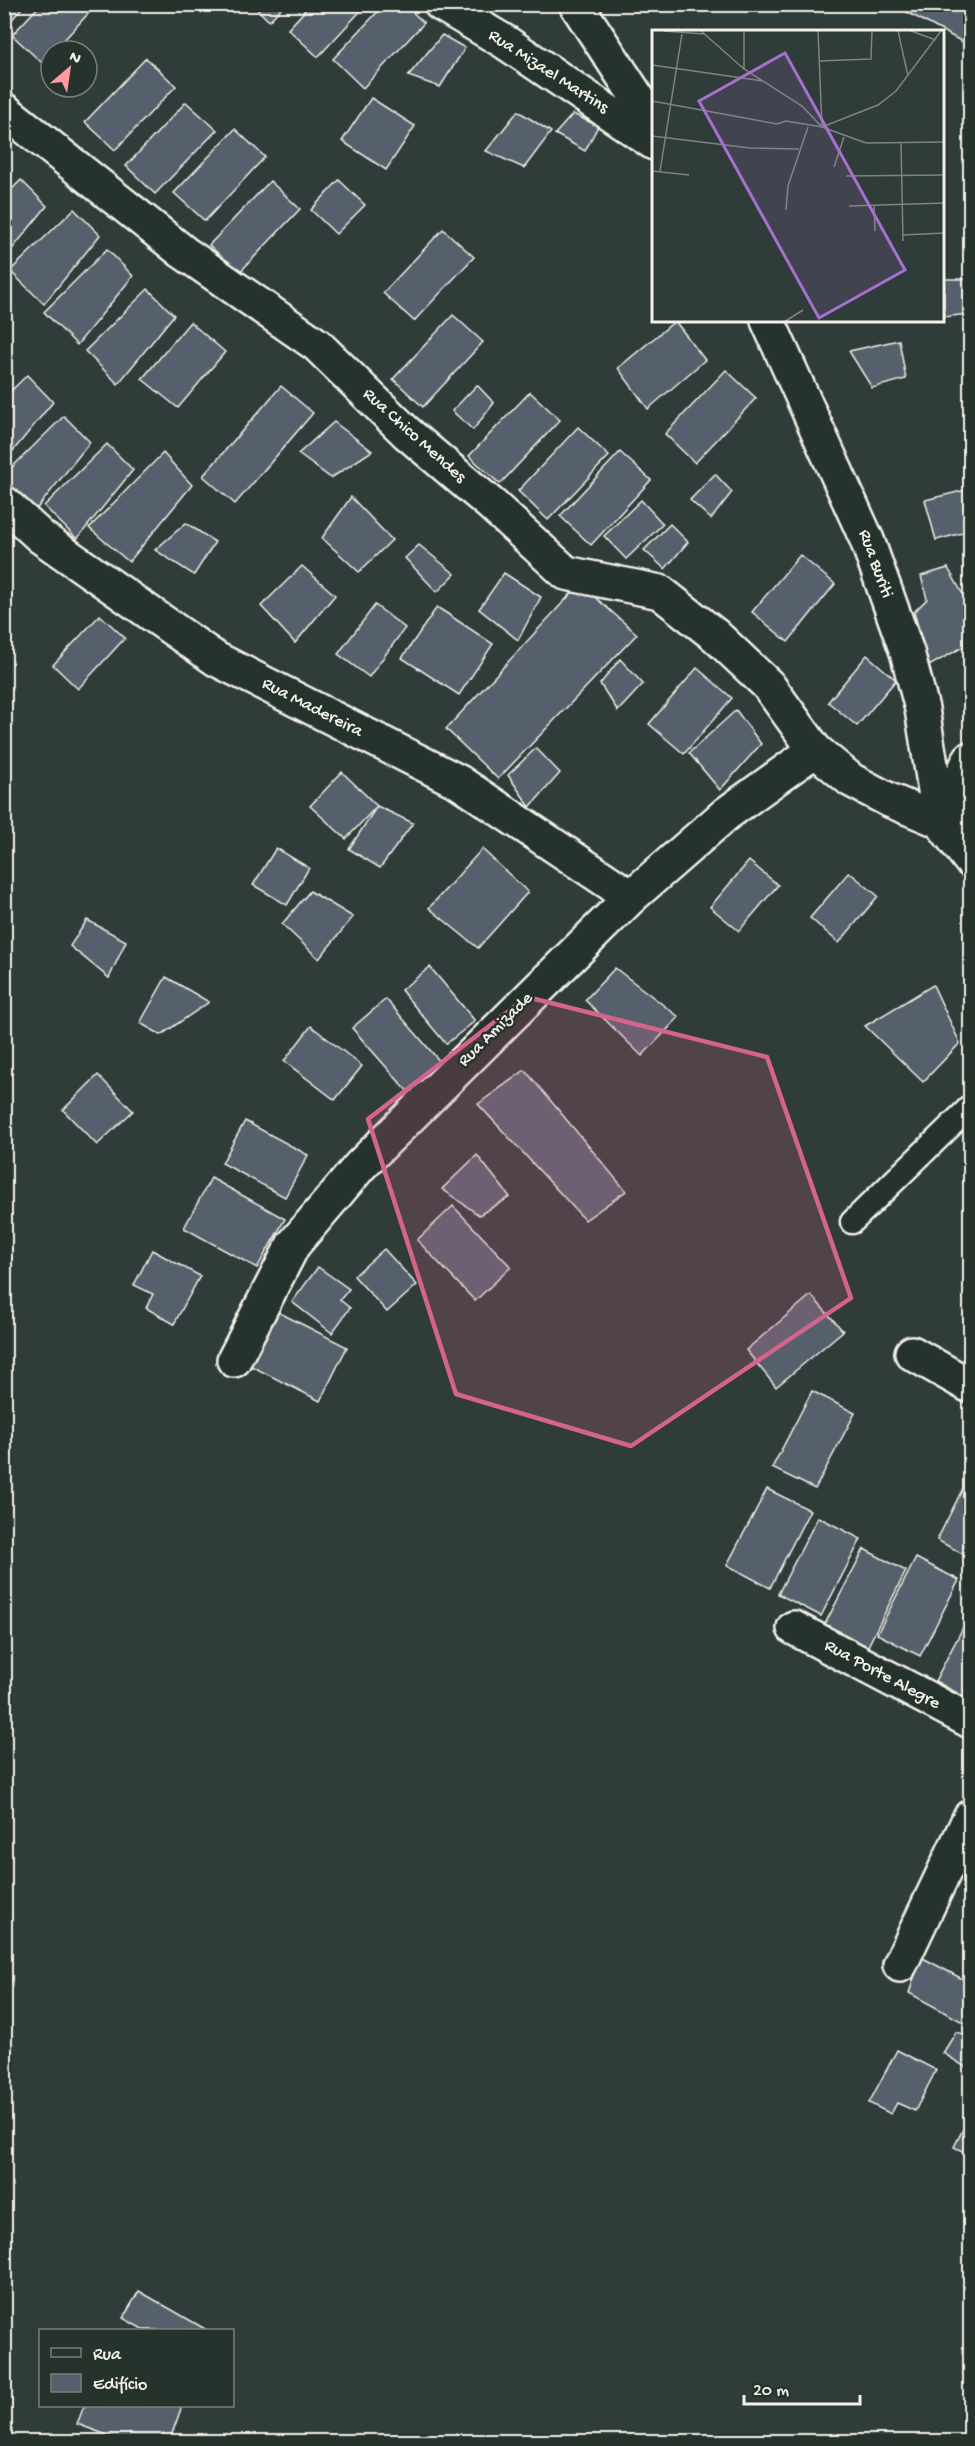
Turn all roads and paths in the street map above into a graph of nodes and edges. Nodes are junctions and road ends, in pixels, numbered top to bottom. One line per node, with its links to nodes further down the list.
1 (441, 4): 5 (street, Rua Mizael Martins)
2 (576, 4): 4 (street)
3 (4, 110): 8 (street, Rua Chico Mendes)
4 (652, 120)
5 (652, 141)
6 (768, 322): 10 (street, Rua Buriti)
7 (4, 503): 12 (street, Rua Madereira)
8 (815, 750): 10 (street, Rua Chico Mendes); 12 (street, Rua Amizade)
9 (970, 759): 10 (street)
10 (955, 823): 11 (street)
11 (970, 860)
12 (631, 897): 16 (street, Rua Amizade)
13 (970, 1107): 14 (lane)
14 (852, 1222)
15 (912, 1353): 17 (street)
16 (234, 1359)
17 (970, 1386)
18 (794, 1628): 19 (street, Rua Porte Alegre)
19 (970, 1721)
20 (970, 1817): 21 (street)
21 (900, 1965)

